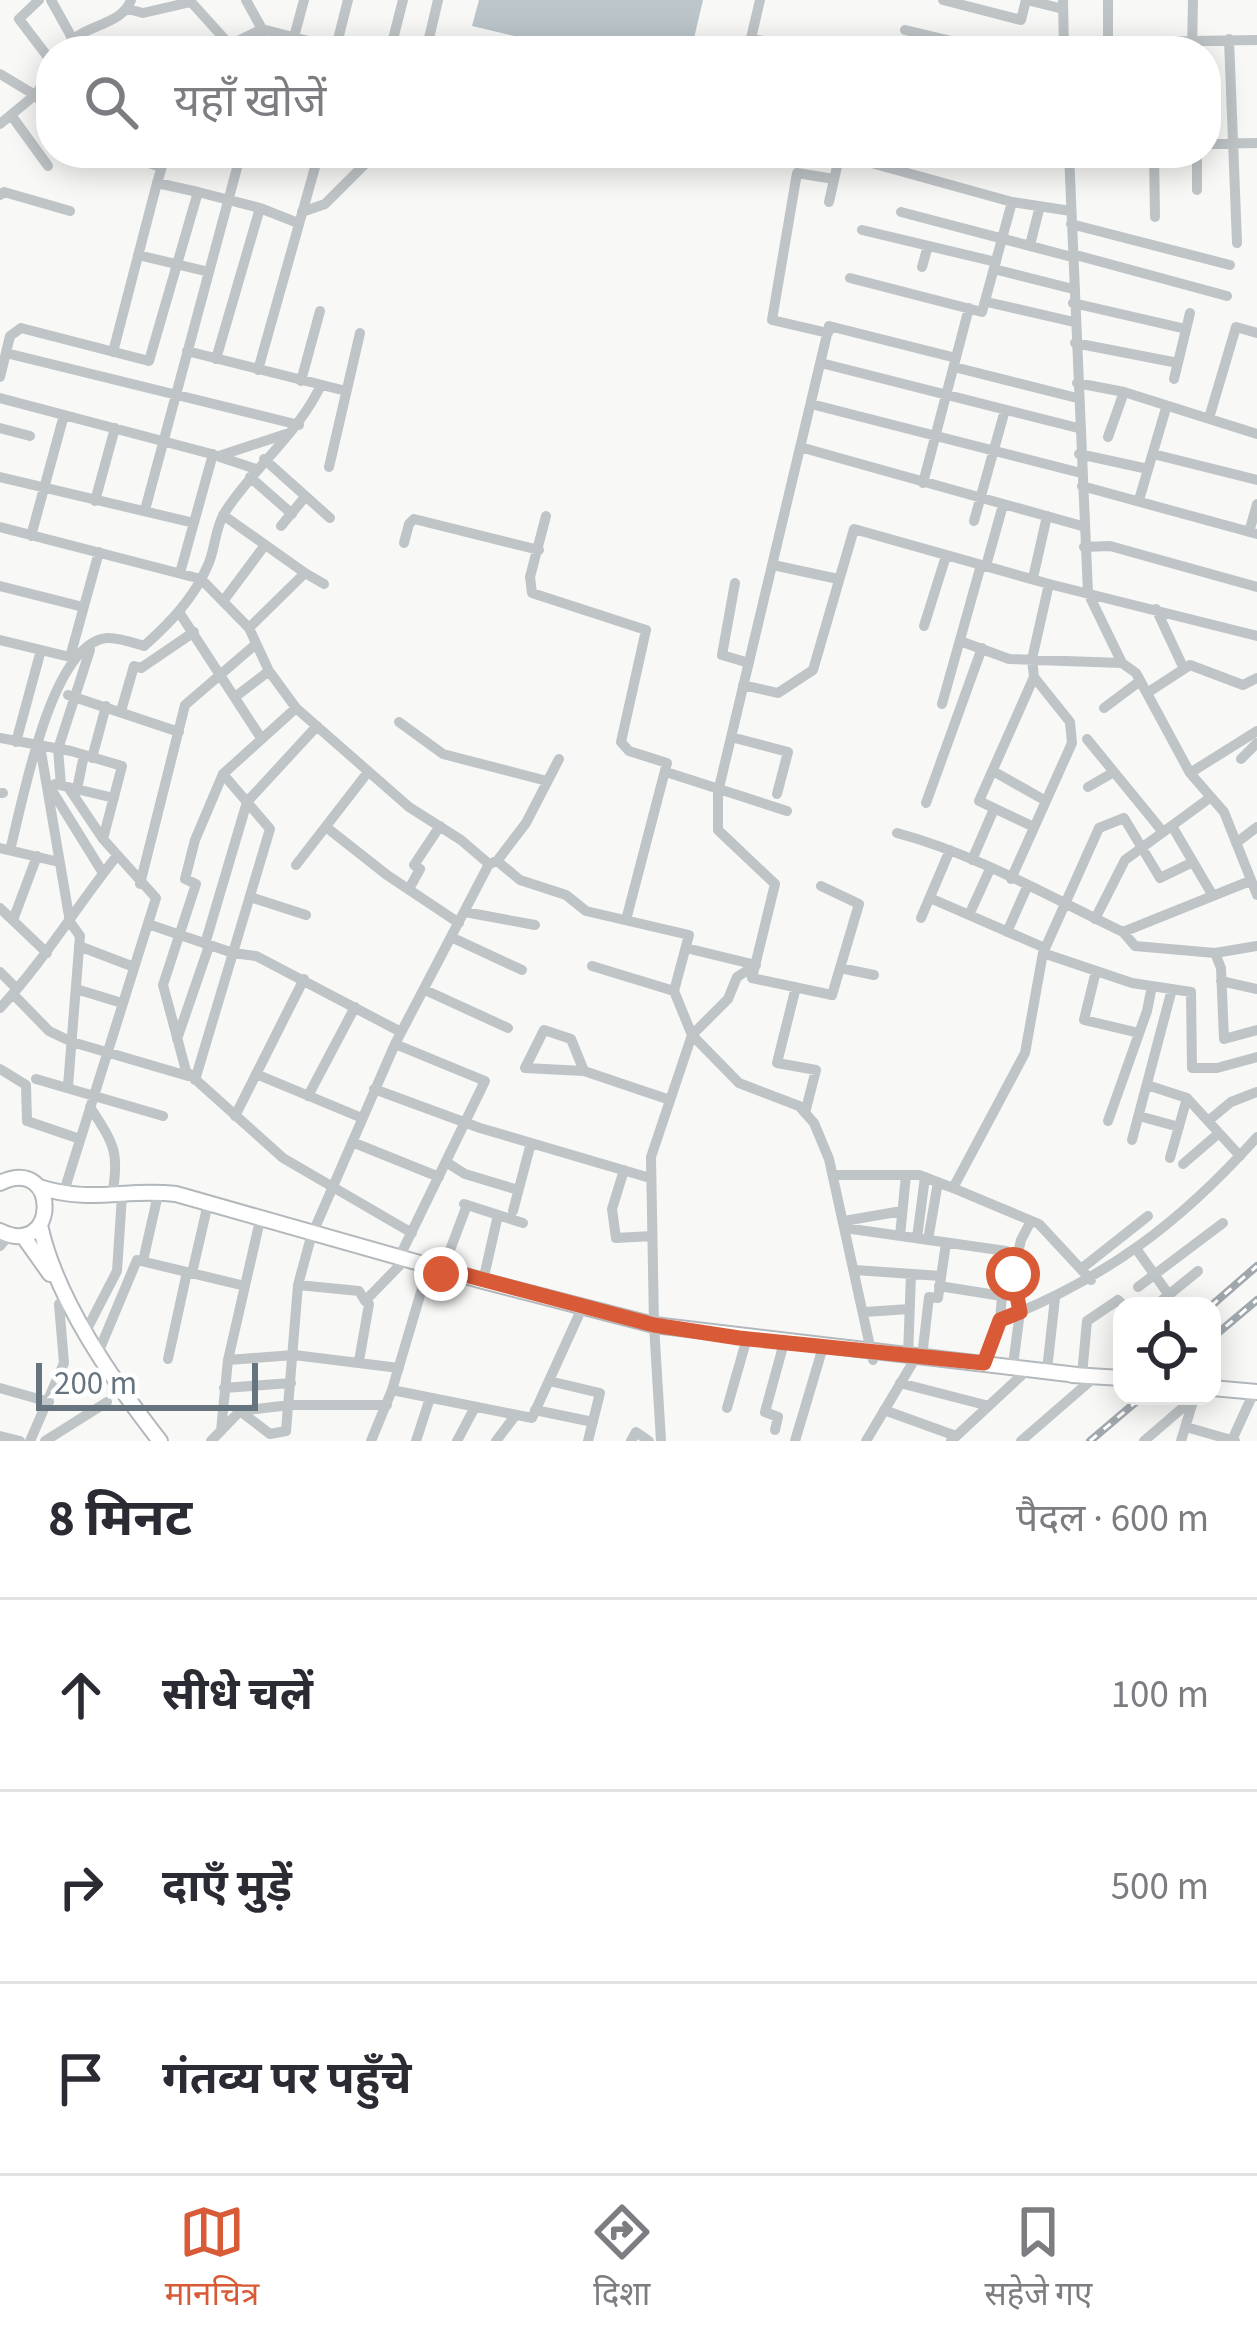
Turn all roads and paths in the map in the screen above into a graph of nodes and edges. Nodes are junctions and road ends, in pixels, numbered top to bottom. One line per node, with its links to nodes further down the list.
1 (39, 0): 36 (street)
2 (51, 0): 19 (street)
3 (246, 0): 16 (street)
4 (304, 0): 24 (street)
5 (349, 0): 25 (street)
6 (404, 0): 26 (street)
7 (438, 0): 27 (street)
8 (760, 0): 28 (street)
9 (943, 0): 10 (street)
10 (1027, 0): 14 (street)
11 (1108, 0): 31 (street)
12 (1193, 0): 32 (street)
13 (193, 4): 15 (street); 20 (street)
14 (1064, 4): 30 (street)
15 (130, 5): 19 (street)
16 (262, 29): 21 (street); 22 (street); 23 (street)
17 (905, 30): 18 (street)
18 (928, 35): 29 (street)
19 (71, 36)
20 (222, 36)
21 (248, 36)
22 (262, 36)
23 (290, 36)
24 (294, 36)
25 (343, 36)
26 (394, 36)
27 (430, 36)
28 (751, 36)
29 (932, 36)
30 (1064, 36)
31 (1108, 36)
32 (1192, 36)
33 (1229, 39): 34 (street); 35 (street); 42 (street)
34 (1221, 40)
35 (1257, 40)
36 (36, 41)
37 (0, 74): 38 (street)
38 (35, 95): 39 (street)
39 (5, 120): 43 (street)
40 (1257, 143): 42 (street)
41 (1221, 144): 42 (street)
42 (1234, 144): 71 (street)
43 (36, 153)
44 (161, 168): 56 (street)
45 (237, 168): 60 (street)
46 (315, 168): 67 (street)
47 (362, 168): 67 (street)
48 (837, 168): 55 (street)
49 (889, 168): 61 (street)
50 (1069, 168): 68 (street)
51 (1154, 168): 66 (street)
52 (1197, 168): 57 (street)
53 (815, 176): 55 (street); 55 (street); 91 (street)
54 (0, 178): 59 (street)
55 (834, 179)
56 (157, 183): 58 (street); 74 (street)
57 (1197, 190)
58 (198, 192): 60 (street); 76 (street)
59 (2, 194): 64 (street)
60 (229, 199): 63 (street); 80 (street)
61 (1012, 202): 62 (street); 70 (street)
62 (1040, 206): 68 (street); 72 (street)
63 (260, 208): 67 (street); 98 (street)
64 (70, 211)
65 (901, 212): 70 (street)
66 (1155, 217)
67 (300, 218): 103 (street)
68 (1071, 218): 75 (street); 77 (street)
69 (862, 230): 73 (street)
70 (1002, 239): 72 (street); 78 (street)
71 (1237, 244)
72 (1030, 245): 75 (street)
73 (928, 246): 78 (street); 79 (street)
74 (138, 255): 76 (street); 96 (street)
75 (1072, 255): 82 (street); 83 (street)
76 (177, 264): 80 (street); 99 (street)
77 (1230, 265)
78 (995, 266): 82 (street); 84 (street)
79 (922, 267)
80 (209, 272): 95 (street)
81 (850, 278): 86 (street)
82 (1073, 289): 85 (street)
83 (1227, 296)
84 (987, 302): 86 (street); 89 (street)
85 (1073, 303): 89 (street); 90 (street)
86 (969, 308): 101 (street)
87 (320, 311): 106 (street)
88 (1190, 313): 90 (street)
89 (1073, 322): 94 (street)
90 (1186, 329): 102 (street)
91 (828, 332): 100 (street); 101 (street)
92 (360, 333): 110 (street)
93 (1257, 333): 120 (street)
94 (1075, 343): 102 (street); 107 (street)
95 (187, 351): 98 (street); 113 (street)
96 (113, 352): 97 (street); 99 (street)
97 (6, 353): 104 (street); 109 (street)
98 (216, 359): 103 (street)
99 (149, 361): 109 (street)
100 (821, 363): 112 (street); 116 (street)
101 (955, 363): 112 (street); 115 (street)
102 (1178, 363): 105 (street)
103 (258, 370): 106 (street)
104 (0, 376)
105 (1174, 379)
106 (301, 381): 108 (street)
107 (1077, 383): 111 (street); 115 (street)
108 (321, 385): 110 (street); 124 (street)
109 (143, 389): 113 (street)
110 (346, 391): 135 (street)
111 (1124, 392): 117 (street); 127 (street)
112 (947, 395): 118 (street); 128 (street)
113 (175, 397): 124 (street); 129 (street)
114 (0, 398): 119 (street)
115 (1077, 398): 123 (street)
116 (811, 404): 128 (street); 130 (street)
117 (1166, 408): 120 (street); 133 (street)
118 (1005, 410): 123 (street); 131 (street)
119 (64, 415): 122 (street); 142 (street)
120 (1210, 418): 125 (street)
121 (0, 428): 126 (street)
122 (115, 428): 129 (street); 146 (street)
123 (1078, 428): 132 (street)
124 (295, 429): 134 (street); 136 (street)
125 (1257, 434)
126 (31, 436)
127 (1108, 437)
128 (935, 438): 131 (street); 141 (street)
129 (163, 441): 134 (street); 149 (street)
130 (800, 447): 141 (street); 168 (street)
131 (993, 453): 139 (street); 144 (street)
132 (1079, 454): 137 (street); 139 (street)
133 (1153, 454): 137 (street); 140 (street)
134 (216, 455): 136 (street); 156 (street)
135 (329, 467)
136 (257, 468): 143 (street); 150 (street); 151 (street)
137 (1148, 469): 145 (street)
138 (0, 478): 142 (street)
139 (1082, 480): 145 (street); 158 (street)
140 (1257, 480)
141 (923, 483): 144 (street)
142 (44, 490): 146 (street); 161 (street)
143 (305, 497): 150 (street); 154 (street)
144 (980, 498): 148 (street); 155 (street)
145 (1139, 500): 160 (street)
146 (94, 501): 149 (street)
147 (1257, 504): 160 (street)
148 (1004, 505): 153 (street); 169 (street)
149 (145, 510): 156 (street)
150 (292, 514): 157 (street)
151 (223, 515): 163 (street); 173 (street)
152 (546, 516): 165 (street)
153 (1047, 516): 158 (street); 172 (street)
154 (330, 518)
155 (974, 521)
156 (194, 523): 170 (street)
157 (281, 526)
158 (1082, 526): 164 (street)
159 (0, 527): 161 (street)
160 (1253, 533)
161 (31, 536): 166 (street)
162 (404, 543): 165 (street)
163 (265, 545): 171 (street); 181 (street)
164 (1084, 547): 179 (street); 180 (street)
165 (539, 550): 231 (street)
166 (99, 552): 170 (street); 182 (street)
167 (946, 556): 169 (street); 174 (street); 185 (street)
168 (772, 565): 174 (street); 196 (street)
169 (983, 565): 172 (street); 190 (street)
170 (180, 573): 173 (street)
171 (305, 573): 176 (street); 186 (street)
172 (1033, 578): 177 (street)
173 (202, 579): 181 (street); 184 (street)
174 (838, 579): 204 (street)
175 (735, 583): 196 (street)
176 (324, 584)
177 (1049, 584): 180 (street); 195 (street)
178 (0, 586): 182 (street)
179 (1257, 587)
180 (1088, 593): 183 (street); 197 (street)
181 (224, 600): 186 (street)
182 (83, 607): 194 (street)
183 (1156, 609): 188 (street); 198 (street)
184 (179, 612): 187 (street); 192 (street)
185 (924, 626)
186 (249, 628): 191 (street)
187 (194, 632): 200 (street); 213 (street)
188 (1257, 636)
189 (0, 640): 194 (street)
190 (960, 641): 193 (street); 209 (street)
191 (256, 644): 199 (street); 200 (street)
192 (91, 645): 205 (street); 207 (street)
193 (982, 648): 195 (street); 245 (street)
194 (41, 650): 222 (street)
195 (1032, 659): 197 (street); 201 (street)
196 (748, 663): 204 (street)
197 (1122, 663): 203 (street)
198 (1184, 669): 202 (street); 206 (street)
199 (269, 671): 208 (street); 211 (street)
200 (220, 675): 208 (street); 217 (street)
201 (1034, 677): 229 (street); 243 (street)
202 (1257, 678)
203 (1140, 681): 206 (street); 212 (street)
204 (743, 685): 218 (street)
205 (58, 692): 207 (street); 224 (street)
206 (1148, 693): 233 (street)
207 (74, 697): 210 (street); 225 (street)
208 (235, 698): 220 (street)
209 (942, 704)
210 (106, 706): 213 (street); 226 (street)
211 (296, 708): 215 (street); 220 (street)
212 (1104, 708)
213 (121, 711): 217 (street)
214 (399, 722): 235 (street)
215 (317, 726): 230 (street); 244 (street)
216 (1257, 731): 233 (street)
217 (179, 732): 270 (street)
218 (731, 737): 239 (street); 240 (street)
219 (0, 738): 222 (street)
220 (261, 738): 234 (street)
221 (1087, 739): 232 (street)
222 (16, 742): 224 (street)
223 (1257, 743): 228 (street)
224 (37, 746): 225 (street); 236 (street); 257 (street)
225 (58, 748): 226 (street); 237 (street)
226 (88, 756): 237 (street); 242 (street)
227 (559, 759): 235 (street)
228 (1241, 760)
229 (993, 771): 243 (street); 246 (street)
230 (368, 772): 248 (street); 249 (street)
231 (666, 772): 239 (street); 286 (street)
232 (1114, 772): 238 (street); 252 (street)
233 (1190, 773): 241 (street)
234 (223, 774): 244 (street); 292 (street)
235 (547, 781): 263 (street)
236 (46, 782): 237 (street); 262 (street); 267 (street)
237 (69, 787): 242 (street); 254 (street)
238 (1088, 787)
239 (718, 792): 247 (street); 302 (street)
240 (777, 794)
241 (1211, 797): 252 (street); 255 (street)
242 (114, 798): 254 (street)
243 (1046, 801): 250 (street)
244 (247, 802): 276 (street); 294 (street)
245 (926, 803)
246 (994, 808): 250 (street); 261 (street)
247 (787, 811)
248 (440, 826): 263 (street); 273 (street)
249 (326, 827): 265 (street); 273 (street)
250 (1034, 827): 268 (street)
251 (1257, 827): 255 (street)
252 (1167, 830): 256 (street); 264 (street)
253 (897, 832): 258 (street)
254 (103, 838): 260 (street)
255 (1236, 843): 269 (street)
256 (1142, 848): 264 (street); 278 (street); 284 (street)
257 (5, 849): 259 (street)
258 (950, 850): 261 (street); 277 (street)
259 (37, 856): 262 (street); 285 (street)
260 (116, 857): 267 (street); 270 (street)
261 (972, 860): 266 (street)
262 (59, 862): 287 (street)
263 (493, 862): 282 (street); 286 (street)
264 (1193, 862): 275 (street)
265 (296, 865)
266 (990, 869): 268 (street); 281 (street)
267 (103, 873): 287 (street)
268 (1011, 879): 272 (street)
269 (1250, 881): 274 (street); 275 (street)
270 (140, 884): 288 (street)
271 (821, 886): 305 (street)
272 (1027, 886): 278 (street); 290 (street)
273 (409, 889): 282 (street)
274 (1257, 895)
275 (1214, 896): 291 (street)
276 (250, 897): 280 (street); 300 (street)
277 (930, 898): 281 (street); 283 (street)
278 (1065, 905): 284 (street); 298 (street)
279 (0, 908): 285 (street)
280 (306, 915)
281 (969, 915): 290 (street)
282 (462, 917): 289 (street); 293 (street)
283 (921, 918)
284 (1095, 919): 291 (street)
285 (13, 920): 299 (street)
286 (626, 920): 297 (street)
287 (70, 922): 295 (street); 299 (street)
288 (148, 925): 292 (street); 304 (street)
289 (535, 925)
290 (1007, 932): 298 (street)
291 (1123, 932): 301 (street)
292 (177, 936): 294 (street); 328 (street)
293 (452, 937): 306 (street); 317 (street)
294 (207, 945): 300 (street); 328 (street)
295 (80, 946): 304 (street); 314 (street)
296 (1257, 946): 301 (street)
297 (686, 948): 302 (street); 319 (street)
298 (1044, 951): 307 (street); 374 (street)
299 (47, 953): 318 (street)
300 (233, 953): 310 (street); 336 (street)
301 (1215, 953): 311 (street)
302 (755, 965): 313 (street); 326 (street)
303 (592, 966): 319 (street)
304 (134, 967): 320 (street)
305 (840, 968): 309 (street); 313 (street)
306 (522, 970)
307 (1096, 971): 312 (street); 325 (street)
308 (0, 972): 318 (street)
309 (874, 975)
310 (304, 979): 321 (street); 334 (street)
311 (1221, 981): 316 (street); 324 (street)
312 (1153, 986): 315 (street); 325 (street)
313 (796, 987): 345 (street)
314 (76, 989): 320 (street); 329 (street)
315 (1172, 989): 331 (street); 337 (street)
316 (1257, 989)
317 (425, 990): 323 (street); 327 (street)
318 (15, 991): 322 (street); 329 (street)
319 (674, 991): 326 (street)
320 (122, 1003): 330 (street)
321 (355, 1007): 327 (street); 341 (street)
322 (0, 1008)
323 (508, 1028)
324 (1257, 1030)
325 (1139, 1033): 350 (street)
326 (692, 1035): 343 (street); 345 (street)
327 (398, 1038): 339 (street); 352 (street)
328 (176, 1040): 336 (street)
329 (72, 1042): 330 (street); 338 (street)
330 (106, 1053): 336 (street); 344 (street)
331 (1257, 1057)
332 (0, 1069): 356 (street)
333 (584, 1071): 333 (street); 343 (street)
334 (256, 1074): 341 (street); 347 (street)
335 (36, 1078): 338 (street)
336 (193, 1078): 347 (street)
337 (1147, 1085): 342 (street); 348 (street)
338 (68, 1086): 344 (street)
339 (374, 1089): 349 (street); 352 (street)
340 (1257, 1092): 351 (street)
341 (308, 1096): 349 (street)
342 (1187, 1098): 351 (street); 353 (street)
343 (670, 1100): 369 (street)
344 (92, 1101): 346 (street); 356 (street); 377 (street)
345 (805, 1113): 366 (street)
346 (163, 1116)
347 (235, 1116): 373 (street)
348 (1139, 1116): 353 (street); 357 (street)
349 (362, 1118): 358 (street)
350 (1108, 1120)
351 (1208, 1121): 354 (street)
352 (465, 1123): 359 (street); 363 (street)
353 (1179, 1126): 361 (street)
354 (1219, 1133): 360 (street); 364 (street)
355 (1257, 1137): 360 (street)
356 (80, 1139): 376 (street)
357 (1132, 1140)
358 (352, 1142): 368 (street); 373 (street)
359 (531, 1143): 365 (street); 375 (street)
360 (1240, 1156): 397 (street)
361 (1170, 1157)
362 (0, 1162): 372 (main road)
363 (446, 1162): 368 (street); 375 (street)
364 (1183, 1164)
365 (623, 1170): 369 (street); 392 (street)
366 (833, 1175): 367 (street); 388 (street)
367 (906, 1175): 370 (street); 381 (street)
368 (439, 1177): 390 (street)
369 (650, 1178): 392 (street)
370 (932, 1180): 374 (street); 395 (street)
371 (0, 1183): 372 (main road)
372 (37, 1188): 376 (main road); 389 (main road)
373 (333, 1188): 390 (street); 391 (street)
374 (953, 1188): 385 (street)
375 (518, 1190): 380 (street)
376 (66, 1196): 377 (main road)
377 (123, 1196): 378 (main road); 384 (main road); 426 (street)
378 (157, 1199): 379 (main road); 399 (street)
379 (207, 1208): 384 (main road); 404 (street)
380 (513, 1211)
381 (902, 1211): 388 (street); 393 (street)
382 (498, 1215): 386 (street); 401 (street); 408 (street)
383 (1148, 1216): 400 (street)
384 (260, 1219): 391 (main road); 411 (street)
385 (1031, 1221): 400 (street); 423 (street)
386 (523, 1223)
387 (1223, 1223): 406 (street)
388 (845, 1224): 393 (street); 402 (street)
389 (40, 1225): 394 (main road); 415 (main road)
390 (412, 1233): 398 (street)
391 (313, 1234): 398 (main road); 410 (street)
392 (652, 1236): 425 (street)
393 (900, 1236): 395 (street)
394 (8, 1237): 415 (main road)
395 (923, 1239): 396 (street)
396 (946, 1243): 409 (street); 414 (street)
397 (1137, 1250): 406 (street); 407 (street)
398 (400, 1260): 401 (main road); 418 (street)
399 (143, 1261): 404 (street); 430 (street)
400 (1081, 1269): 407 (street)
401 (435, 1270): 408 (main road); 421 (main road); 438 (street)
402 (855, 1270): 405 (street); 422 (street)
403 (1198, 1271): 413 (street)
404 (190, 1272): 411 (street); 433 (street)
405 (910, 1274): 409 (street); 420 (street)
406 (1154, 1275): 412 (street); 413 (street)
407 (1091, 1280): 417 (street)
408 (483, 1281): 421 (main road)
409 (940, 1281): 414 (street); 434 (street)
410 (298, 1285): 418 (street); 431 (street)
411 (244, 1286): 435 (street)
412 (1138, 1287)
413 (1169, 1295): 416 (street)
414 (1002, 1296): 424 (street)
415 (67, 1297): 426 (main road); 452 (street)
416 (1166, 1297)
417 (1055, 1298): 423 (street); 440 (street)
418 (365, 1301): 436 (street)
419 (1113, 1304): 441 (street)
420 (909, 1309): 422 (street); 434 (street)
421 (581, 1311): 425 (main road); 443 (street)
422 (865, 1312): 432 (street)
423 (1020, 1312): 424 (street); 439 (street)
424 (1000, 1320): 437 (street)
425 (654, 1329): 427 (main road); 429 (main road); 486 (street)
426 (86, 1330): 430 (main road)
427 (745, 1345): 428 (main road); 460 (street)
428 (782, 1350): 429 (main road); 469 (street)
429 (822, 1351): 432 (main road); 487 (street)
430 (98, 1353): 479 (main road)
431 (294, 1355): 435 (street); 436 (street); 444 (street)
432 (872, 1357): 434 (main road)
433 (168, 1359)
434 (914, 1359): 437 (main road); 445 (street)
435 (228, 1360): 447 (street)
436 (359, 1361): 438 (street)
437 (983, 1366): 439 (main road)
438 (399, 1368): 449 (street)
439 (1019, 1369): 440 (main road); 441 (main road); 458 (street)
440 (1047, 1370): 441 (main road)
441 (1085, 1376): 442 (main road); 489 (street)
442 (1113, 1378)
443 (549, 1381): 461 (street); 467 (street)
444 (291, 1383): 447 (street); 454 (street)
445 (900, 1383): 458 (street); 462 (street)
446 (0, 1388): 452 (street)
447 (224, 1388): 471 (street)
448 (1221, 1389): 450 (main road)
449 (392, 1390): 451 (street); 455 (street)
450 (1255, 1392): 465 (street)
451 (430, 1398): 459 (street); 472 (street)
452 (50, 1402): 477 (street)
453 (106, 1402): 478 (street)
454 (290, 1405): 455 (street); 463 (street); 463 (street)
455 (387, 1405): 480 (street)
456 (1185, 1405): 490 (street)
457 (1192, 1405): 468 (street)
458 (989, 1406): 474 (street)
459 (476, 1407): 464 (street); 475 (street)
460 (727, 1408)
461 (536, 1410): 464 (street); 467 (street)
462 (884, 1410): 474 (street); 488 (street)
463 (240, 1411): 471 (street)
464 (515, 1415): 482 (street)
465 (1243, 1415): 466 (street); 492 (street)
466 (1257, 1420)
467 (593, 1422): 483 (street)
468 (1186, 1427): 473 (street); 491 (street)
469 (776, 1430)
470 (0, 1436): 476 (street)
471 (216, 1436)
472 (418, 1436): 481 (street)
473 (1207, 1437): 492 (street)
474 (954, 1438)
475 (463, 1439)
476 (20, 1441)
477 (30, 1441)
478 (45, 1441)
479 (156, 1441)
480 (370, 1441)
481 (437, 1441)
482 (496, 1441)
483 (588, 1441)
484 (631, 1441): 485 (street)
485 (649, 1441)
486 (662, 1441)
487 (795, 1441)
488 (868, 1441)
489 (1021, 1441)
490 (1144, 1441)
491 (1181, 1441)
492 (1233, 1441)

